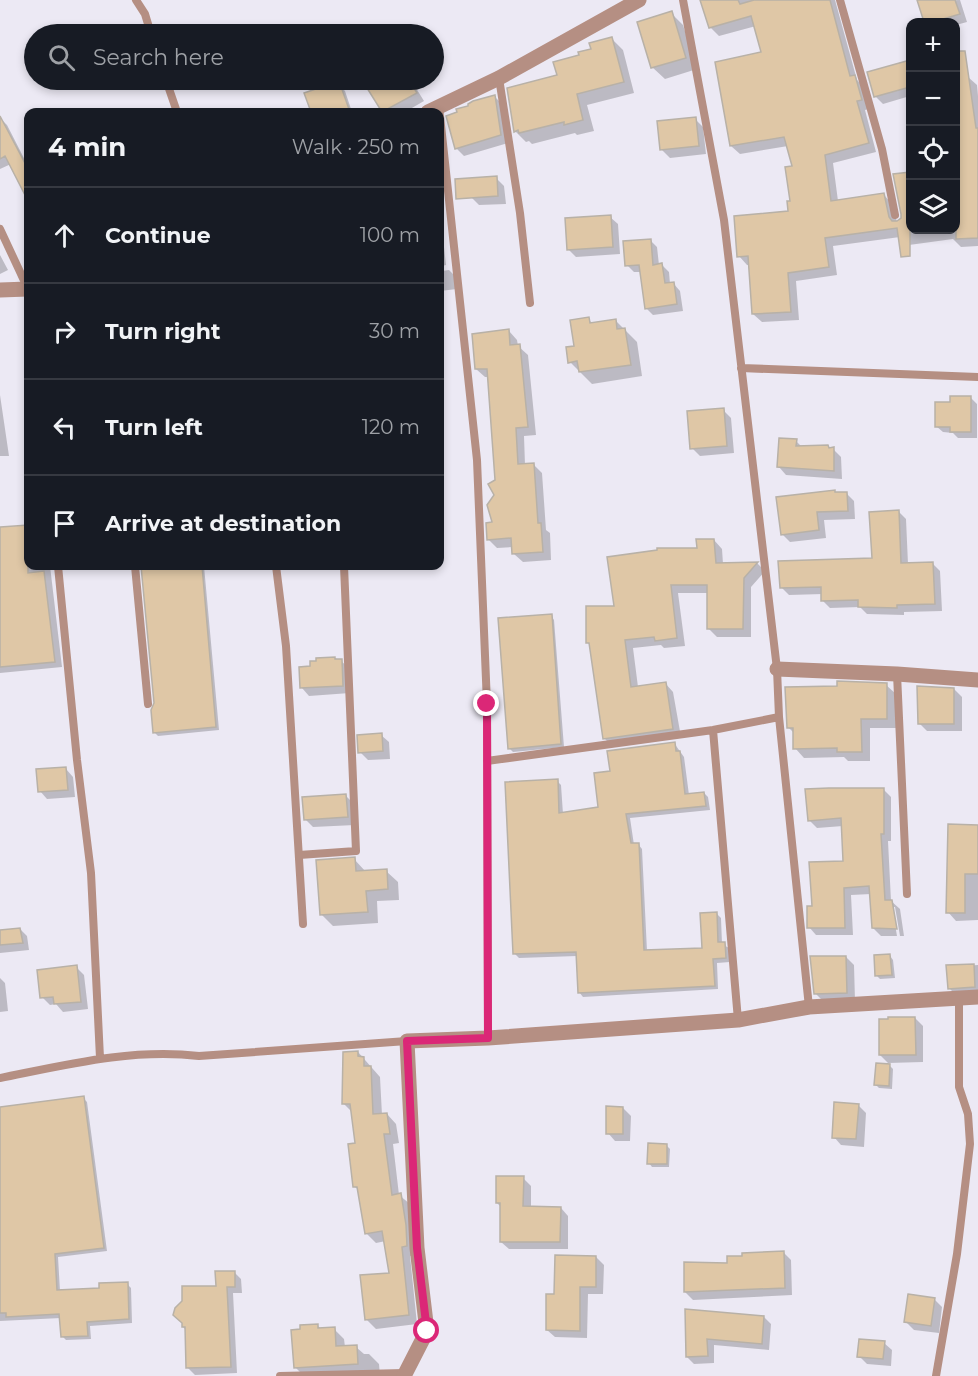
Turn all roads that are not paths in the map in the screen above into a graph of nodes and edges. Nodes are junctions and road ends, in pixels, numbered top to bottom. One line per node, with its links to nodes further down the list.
1 (136, 0): 5 (lane)
2 (639, 0): 6 (street)
3 (683, 0): 17 (lane)
4 (840, 0): 11 (lane)
5 (148, 24)
6 (499, 78): 9 (street); 16 (lane)
7 (169, 90): 8 (lane)
8 (176, 108)
9 (438, 108)
10 (444, 191): 29 (lane)
11 (895, 215)
12 (0, 229): 13 (lane)
13 (24, 283)
14 (0, 290): 15 (street)
15 (24, 292)
16 (530, 303)
17 (741, 368): 18 (lane); 23 (lane)
18 (978, 377)
19 (58, 570): 39 (lane)
20 (135, 570): 26 (lane)
21 (276, 570): 30 (lane)
22 (344, 570): 30 (lane)
23 (777, 669): 24 (street); 27 (lane)
24 (897, 674): 25 (street); 31 (lane)
25 (978, 680)
26 (148, 704)
27 (779, 717): 28 (lane); 35 (lane)
28 (713, 730): 29 (lane); 36 (lane)
29 (487, 761): 37 (lane)
30 (299, 855): 32 (lane)
31 (907, 894)
32 (303, 924)
33 (959, 997): 34 (street); 35 (street); 43 (lane)
34 (978, 997)
35 (809, 1007): 36 (street)
36 (738, 1020): 37 (street)
37 (488, 1038): 38 (street)
38 (407, 1041): 39 (lane); 41 (street)
39 (100, 1058): 40 (lane)
40 (0, 1078)
41 (404, 1375): 42 (lane)
42 (280, 1376)
43 (936, 1376)

